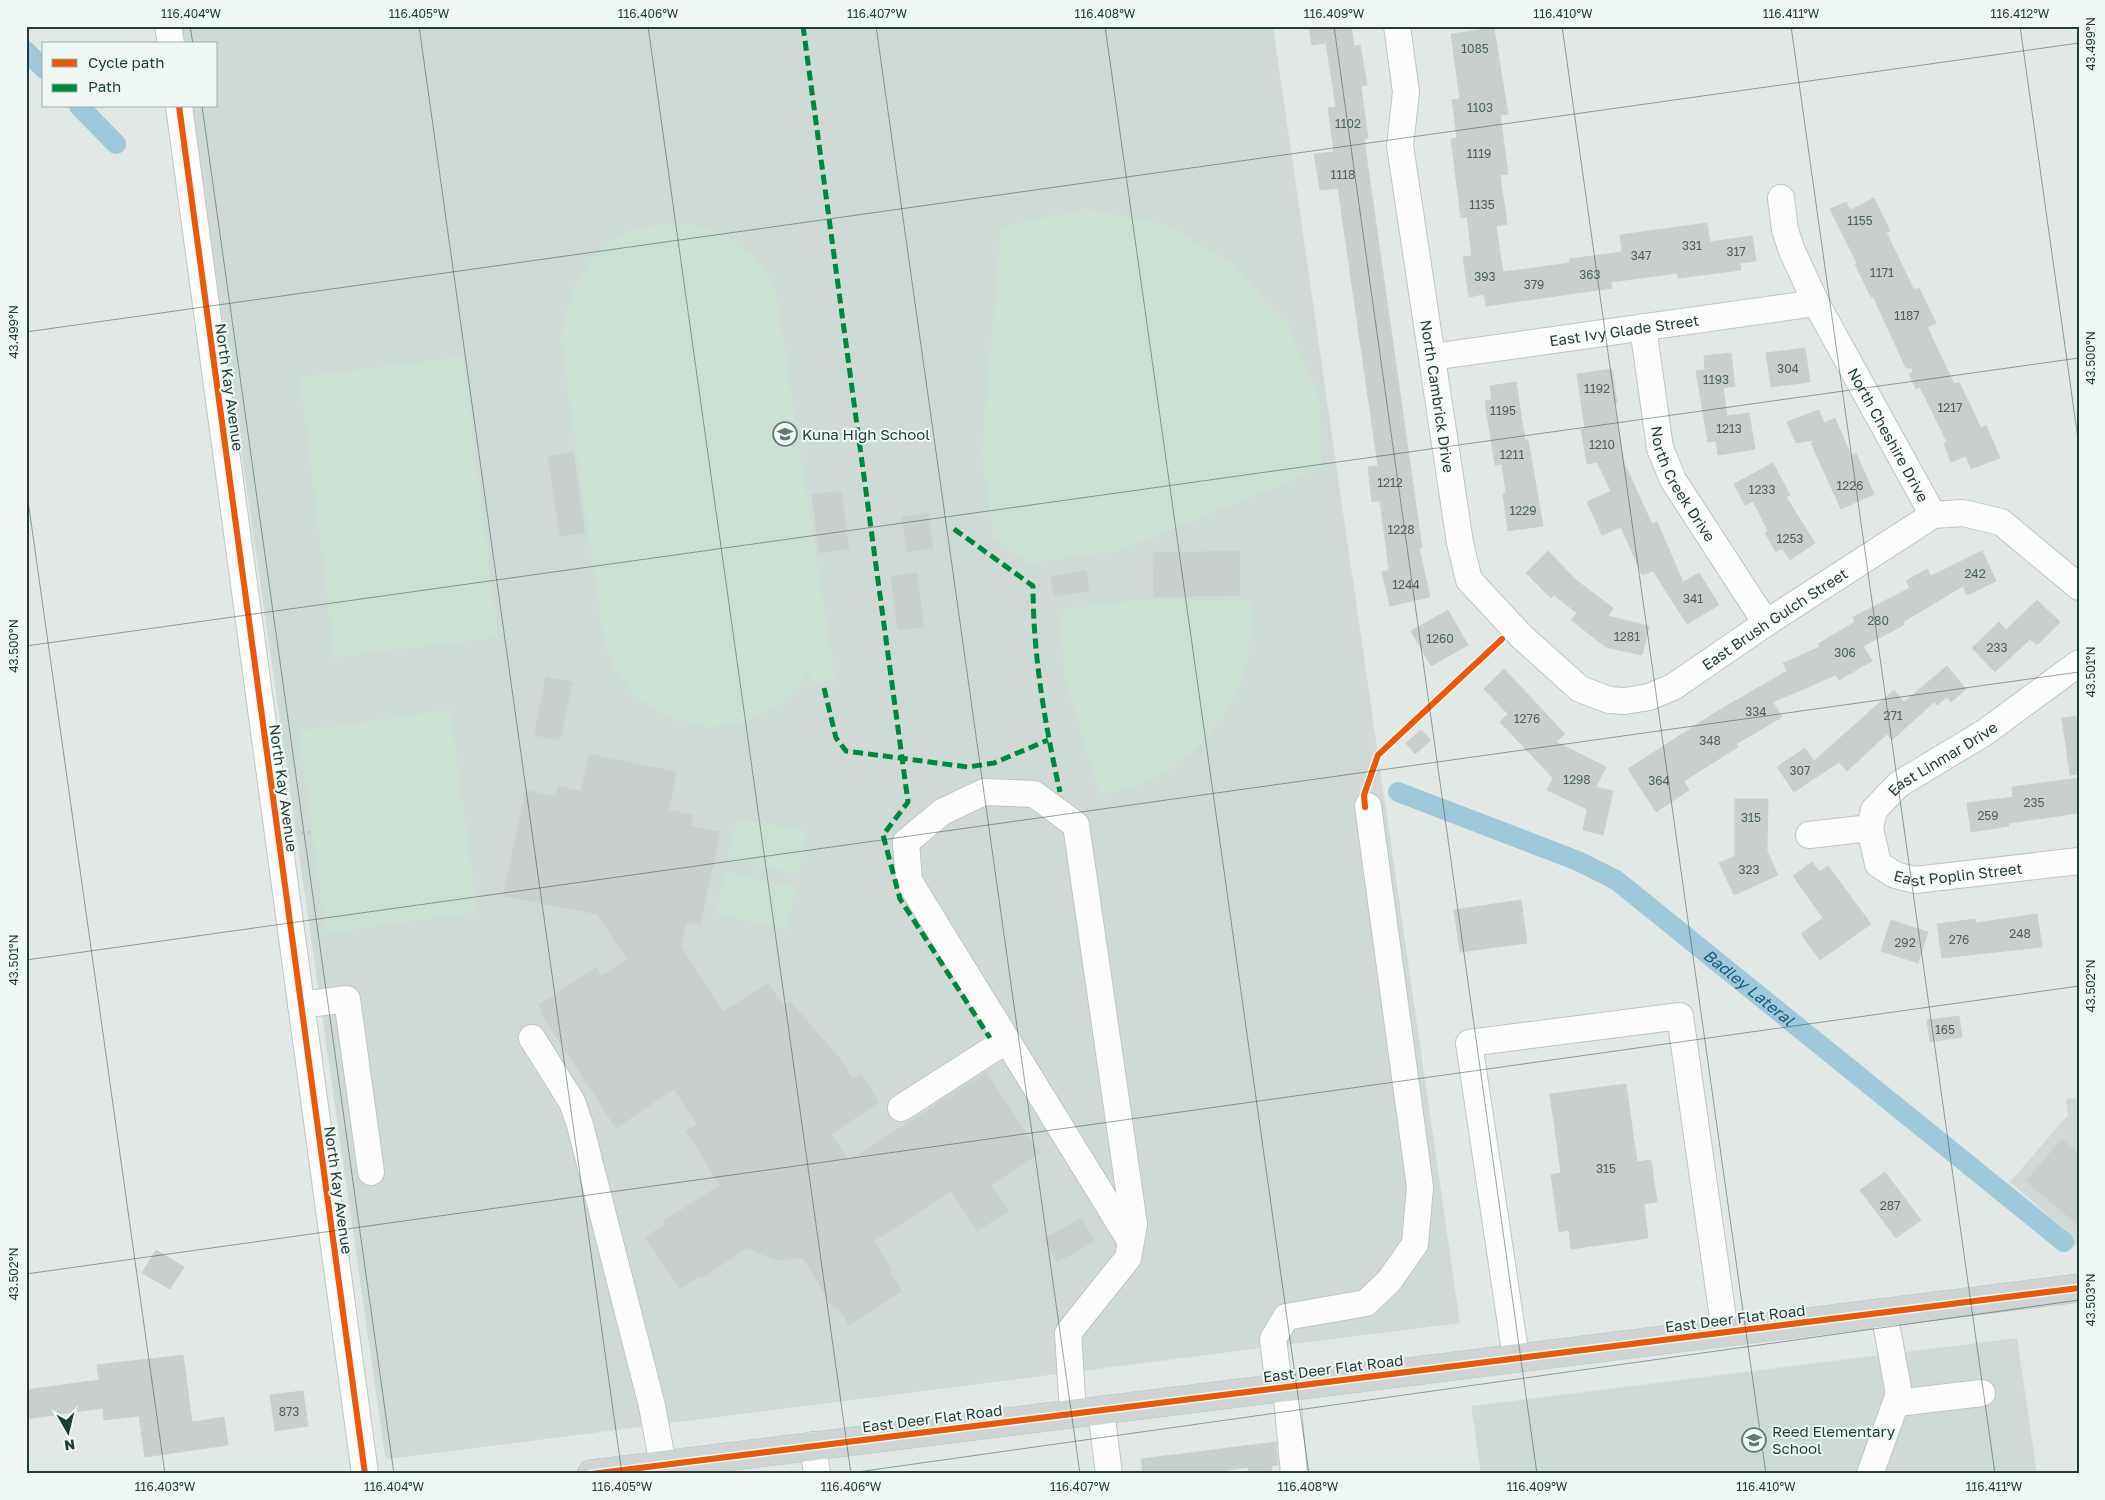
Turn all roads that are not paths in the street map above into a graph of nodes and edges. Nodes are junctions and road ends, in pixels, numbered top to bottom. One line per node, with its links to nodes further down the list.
1 (168, 26): 3 (street)
2 (1397, 26): 8 (street, North Cambrick Drive)
3 (171, 42)
4 (179, 108): 18 (street, North Kay Avenue)
5 (1781, 198): 6 (street, North Cheshire Drive)
6 (1816, 302): 7 (street, East Ivy Glade Street); 9 (street, North Cheshire Drive)
7 (1643, 327): 8 (street, East Ivy Glade Street); 11 (street, North Creek Drive)
8 (1432, 357): 13 (street, North Cambrick Drive)
9 (1932, 515): 10 (street, North Cheshire Drive); 11 (street, East Brush Gulch Street)
10 (2079, 587)
11 (1766, 623): 13 (street, East Brush Gulch Street)
12 (2079, 663): 15 (street, East Linmar Drive)
13 (1609, 700)
14 (1368, 806): 28 (street)
15 (1870, 828): 16 (street); 17 (street, East Poplin Street)
16 (1809, 835)
17 (2079, 861)
18 (301, 1005): 22 (street); 35 (street, North Kay Avenue)
19 (532, 1038): 34 (street)
20 (1007, 1040): 21 (street); 23 (street); 23 (street)
21 (902, 1108)
22 (371, 1172)
23 (1131, 1242): 32 (street)
24 (2079, 1288): 25 (main road, East Deer Flat Road)
25 (1884, 1312): 26 (main road, East Deer Flat Road); 30 (street)
26 (1725, 1332): 27 (main road, East Deer Flat Road); 27 (street)
27 (1516, 1358): 28 (main road, East Deer Flat Road)
28 (1282, 1387): 31 (main road, East Deer Flat Road); 39 (street)
29 (1982, 1393): 30 (street)
30 (1898, 1394): 40 (street)
31 (1100, 1410): 32 (main road, East Deer Flat Road); 38 (street)
32 (1073, 1413): 33 (main road, East Deer Flat Road)
33 (813, 1445): 34 (main road, East Deer Flat Road); 37 (street)
34 (663, 1464): 36 (main road, East Deer Flat Road)
35 (365, 1474)
36 (591, 1474)
37 (817, 1474)
38 (1109, 1474)
39 (1294, 1474)
40 (1870, 1474)

